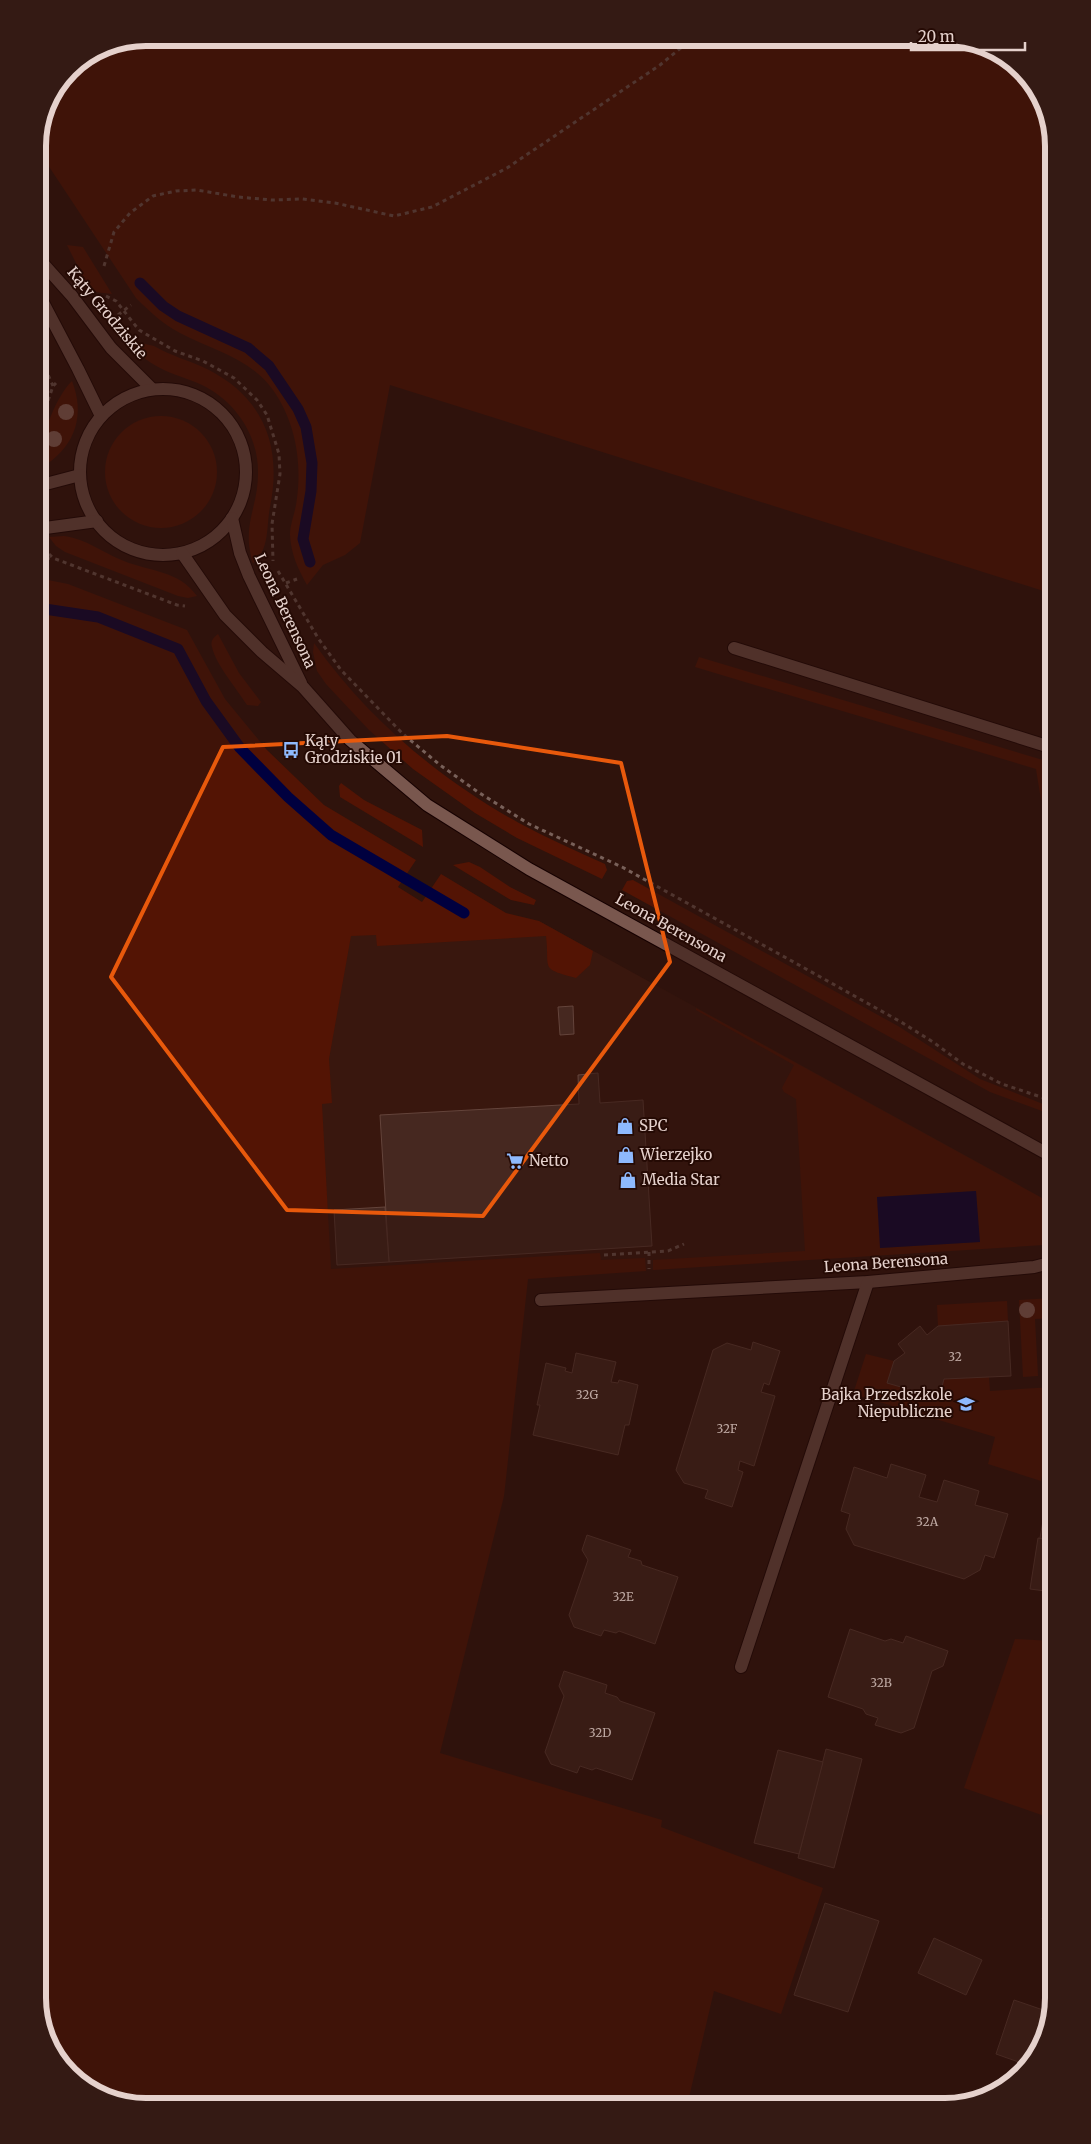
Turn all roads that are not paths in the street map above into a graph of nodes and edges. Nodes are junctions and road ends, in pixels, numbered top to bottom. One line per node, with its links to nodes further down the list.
1 (46, 267): 3 (street, Kąty Grodziskie)
2 (46, 308): 4 (street)
3 (152, 389): 4 (street); 7 (street)
4 (101, 416): 5 (street)
5 (80, 475): 6 (street); 8 (street)
6 (46, 484)
7 (232, 518): 10 (street); 12 (street, Leona Berensona)
8 (97, 522): 9 (street); 10 (street)
9 (46, 528)
10 (182, 552): 12 (street, Leona Berensona)
11 (734, 648): 13 (street)
12 (303, 687): 14 (street, Leona Berensona)
13 (1045, 745)
14 (1045, 1152)
15 (1045, 1264): 16 (street, Leona Berensona)
16 (868, 1282): 17 (street, Leona Berensona); 18 (street)
17 (541, 1300)
18 (741, 1668)

